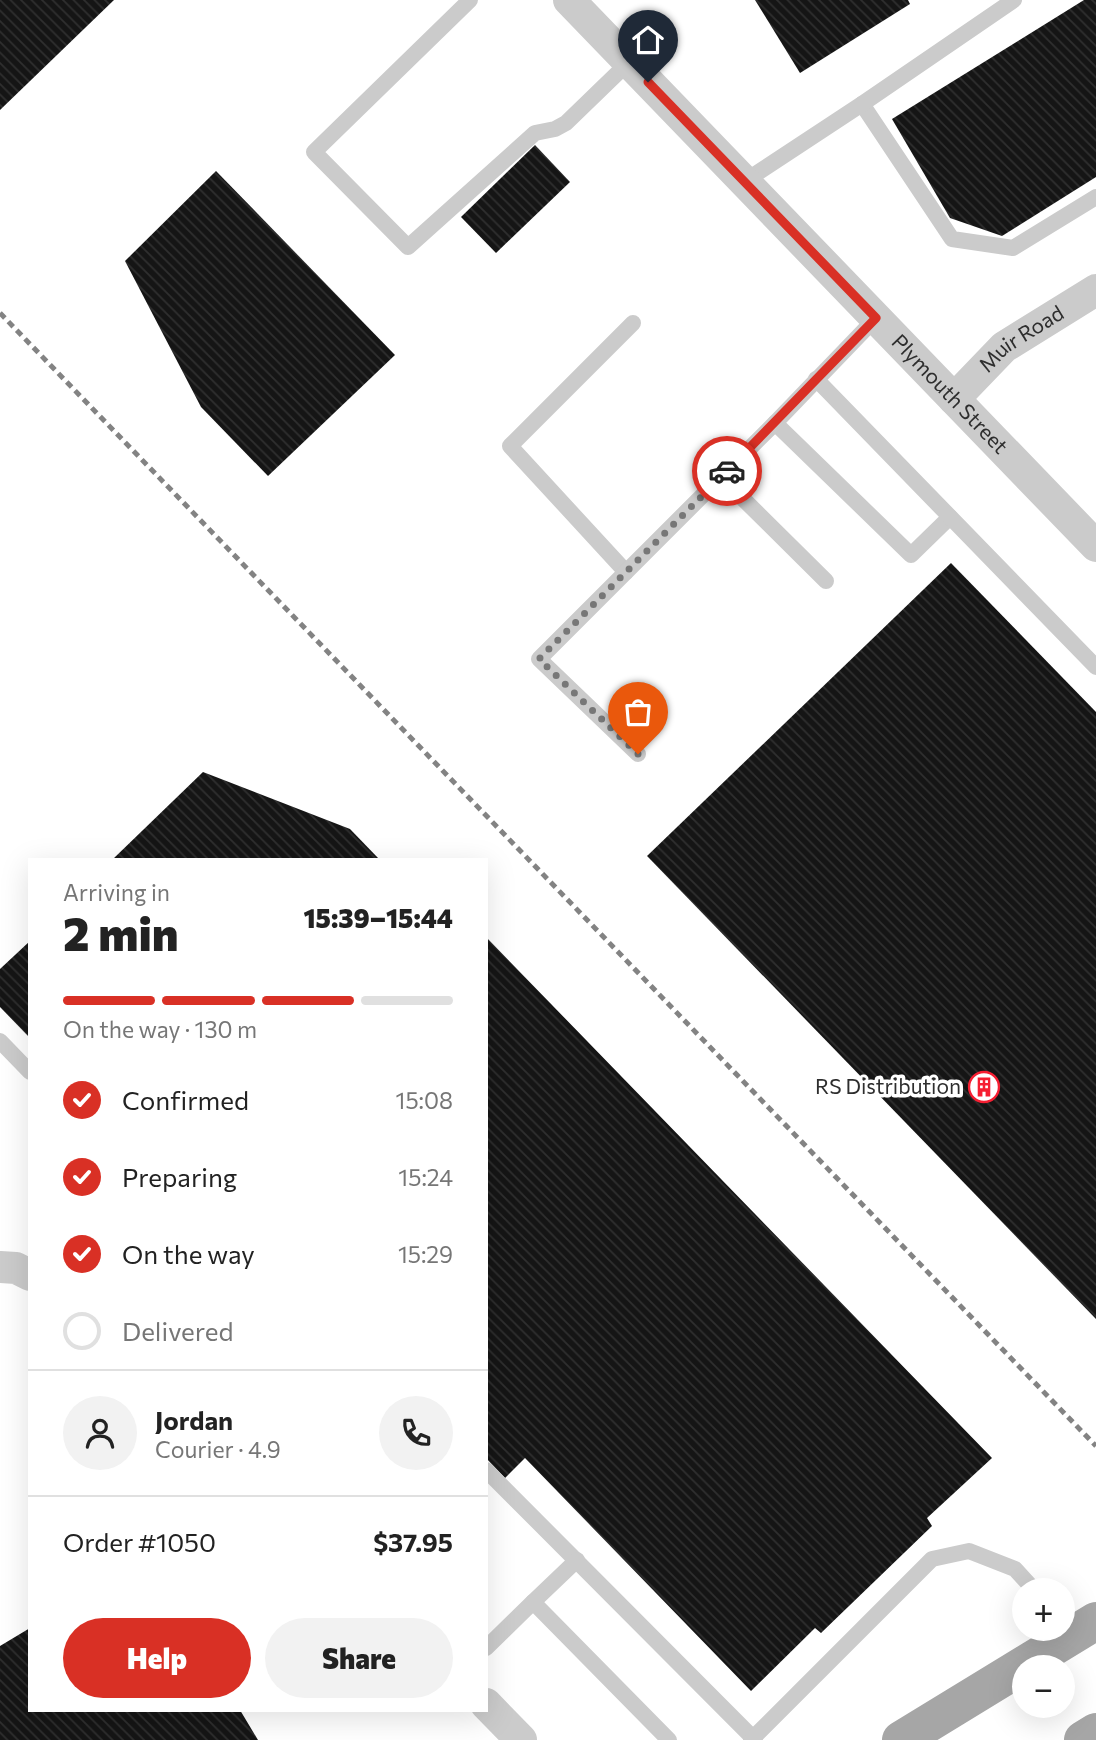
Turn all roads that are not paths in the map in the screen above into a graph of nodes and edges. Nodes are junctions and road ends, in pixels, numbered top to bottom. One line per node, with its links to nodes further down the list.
1 (470, 0): 4 (lane)
2 (569, 0): 4 (street, Plymouth Street)
3 (1014, 0): 5 (lane)
4 (629, 62): 6 (street, Plymouth Street)
5 (862, 104): 6 (lane); 7 (lane)
6 (745, 181): 9 (street, Plymouth Street)
7 (1096, 197)
8 (1096, 290): 12 (street, Muir Road)
9 (876, 318): 11 (lane); 12 (street, Plymouth Street)
10 (633, 323): 17 (lane)
11 (816, 379): 13 (lane); 15 (lane)
12 (954, 399): 16 (street, Plymouth Street)
13 (775, 423): 14 (lane); 15 (lane)
14 (720, 477): 17 (lane); 18 (lane)
15 (950, 517): 19 (lane)
16 (1096, 546)
17 (626, 572): 20 (lane)
18 (826, 581)
19 (1096, 667)
20 (638, 754)
21 (0, 1041): 22 (lane)
22 (28, 1070)
23 (0, 1266): 24 (street)
24 (28, 1274)
25 (488, 1472): 26 (lane)
26 (577, 1560): 28 (lane); 33 (lane)
27 (1023, 1578): 33 (lane)
28 (533, 1602): 30 (lane); 35 (lane)
29 (1077, 1626): 36 (main road)
30 (488, 1646)
31 (488, 1706): 34 (street)
32 (1096, 1732): 37 (main road)
33 (753, 1739)
34 (521, 1740)
35 (669, 1740)
36 (901, 1740)
37 (1083, 1740)

